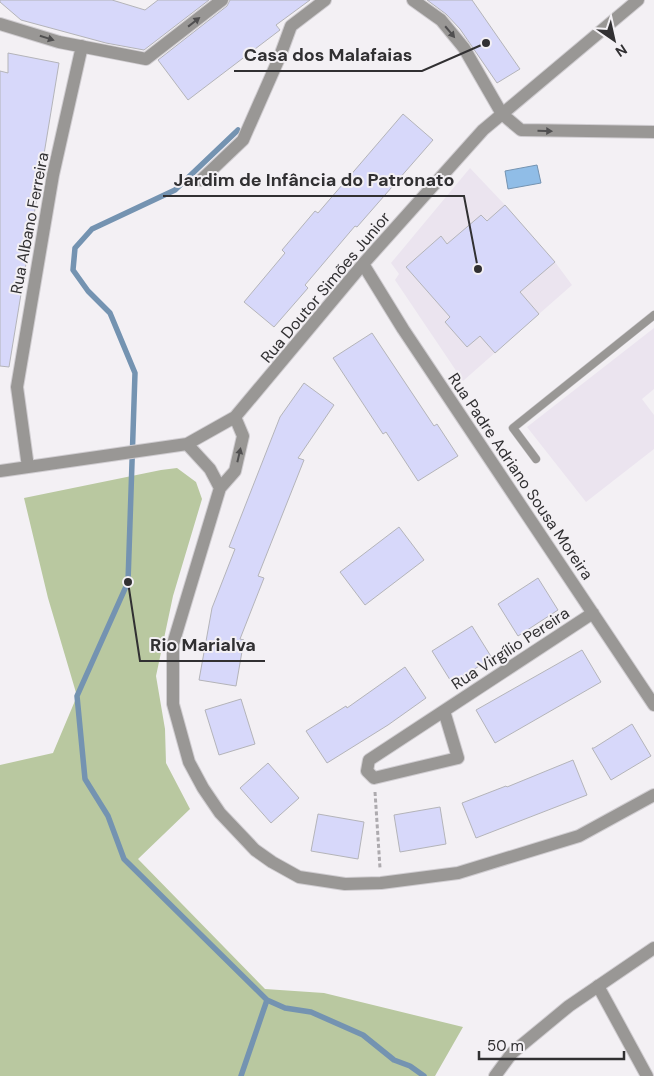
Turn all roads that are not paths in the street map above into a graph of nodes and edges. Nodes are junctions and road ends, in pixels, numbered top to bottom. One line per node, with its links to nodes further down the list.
1 (222, 0): 6 (street, one-way to 1)
2 (325, 0): 9 (street)
3 (413, 0): 7 (street, one-way to 7)
4 (638, 0): 7 (street, Rua Doutor Simões Junior)
5 (0, 24): 6 (street, one-way to 6)
6 (82, 46): 15 (street, Rua Albano Ferreira)
7 (502, 114): 8 (street, one-way to 8); 10 (street, Rua Doutor Simões Junior)
8 (654, 132)
9 (201, 180)
10 (363, 264): 12 (street, Rua Doutor Simões Junior); 18 (street, Rua Padre Adriano Sousa Moreira)
11 (654, 314): 14 (lane)
12 (236, 417): 13 (street, Rua Doutor Simões Junior); 17 (street, one-way to 12)
13 (186, 444): 15 (street, Rua Doutor Simões Junior); 17 (street)
14 (536, 459)
15 (28, 467): 16 (street, Rua Doutor Simões Junior)
16 (0, 471)
17 (220, 488): 21 (street)
18 (593, 613): 19 (street, Rua Padre Adriano Sousa Moreira); 20 (street, Rua Virgílio Pereira)
19 (654, 705)
20 (444, 711): 20 (street, Rua Virgílio Pereira)
21 (654, 795)
22 (654, 948): 23 (street)
23 (598, 986): 24 (street); 25 (street)
24 (495, 1076)
25 (647, 1076)

